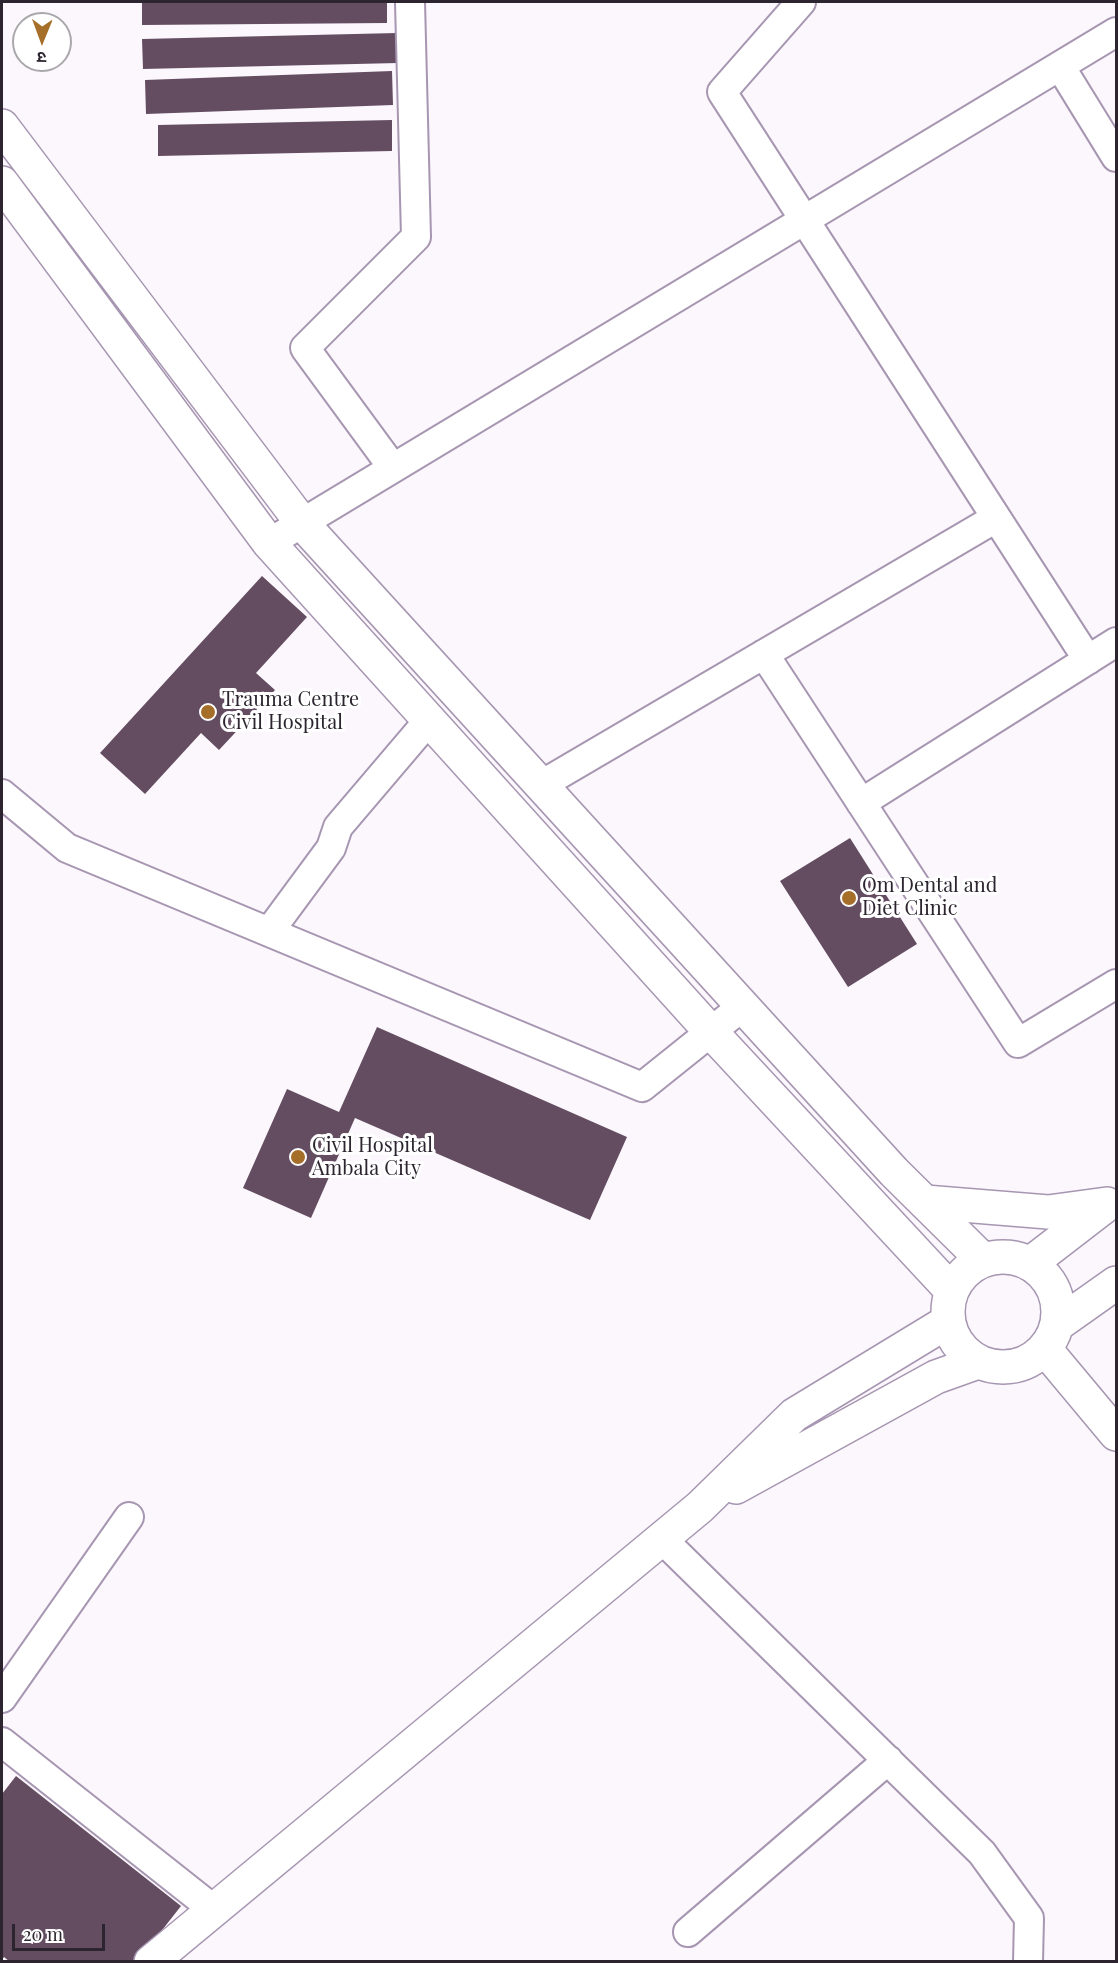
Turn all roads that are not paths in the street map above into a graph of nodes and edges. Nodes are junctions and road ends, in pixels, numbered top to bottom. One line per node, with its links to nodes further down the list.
1 (410, 2): 9 (street)
2 (801, 2): 8 (street)
3 (1116, 32): 4 (street)
4 (1060, 66): 6 (street); 8 (street)
5 (2, 126): 11 (main road)
6 (1116, 158)
7 (2, 183): 12 (main road)
8 (804, 220): 9 (street); 10 (street)
9 (393, 468): 11 (street)
10 (996, 518): 14 (street); 15 (street)
11 (302, 523): 12 (street); 17 (main road)
12 (269, 543): 16 (main road)
13 (1116, 642): 15 (street)
14 (764, 654): 17 (street); 19 (street)
15 (1088, 660): 19 (street)
16 (429, 720): 20 (street); 23 (main road)
17 (541, 785): 22 (main road)
18 (2, 794): 20 (street)
19 (861, 803): 21 (street)
20 (269, 932): 23 (street)
21 (1116, 984)
22 (743, 1006): 23 (street); 25 (main road)
23 (711, 1032): 29 (main road)
24 (1112, 1201): 25 (main road); 27 (main road)
25 (925, 1203): 26 (main road)
26 (982, 1260): 27 (main road); 29 (main road)
27 (1030, 1263): 31 (main road)
28 (1116, 1283): 31 (main road)
29 (951, 1290): 30 (main road)
30 (947, 1322): 32 (main road); 34 (main road)
31 (1051, 1336): 32 (main road); 33 (main road)
32 (978, 1362): 34 (main road)
33 (1116, 1434)
34 (700, 1507): 36 (main road)
35 (129, 1517): 37 (street)
36 (662, 1539): 39 (street); 40 (main road)
37 (2, 1698)
38 (2, 1742): 40 (street)
39 (888, 1760): 41 (street); 43 (street)
40 (213, 1909): 42 (main road)
41 (688, 1932)
42 (151, 1962)
43 (1028, 1962)

